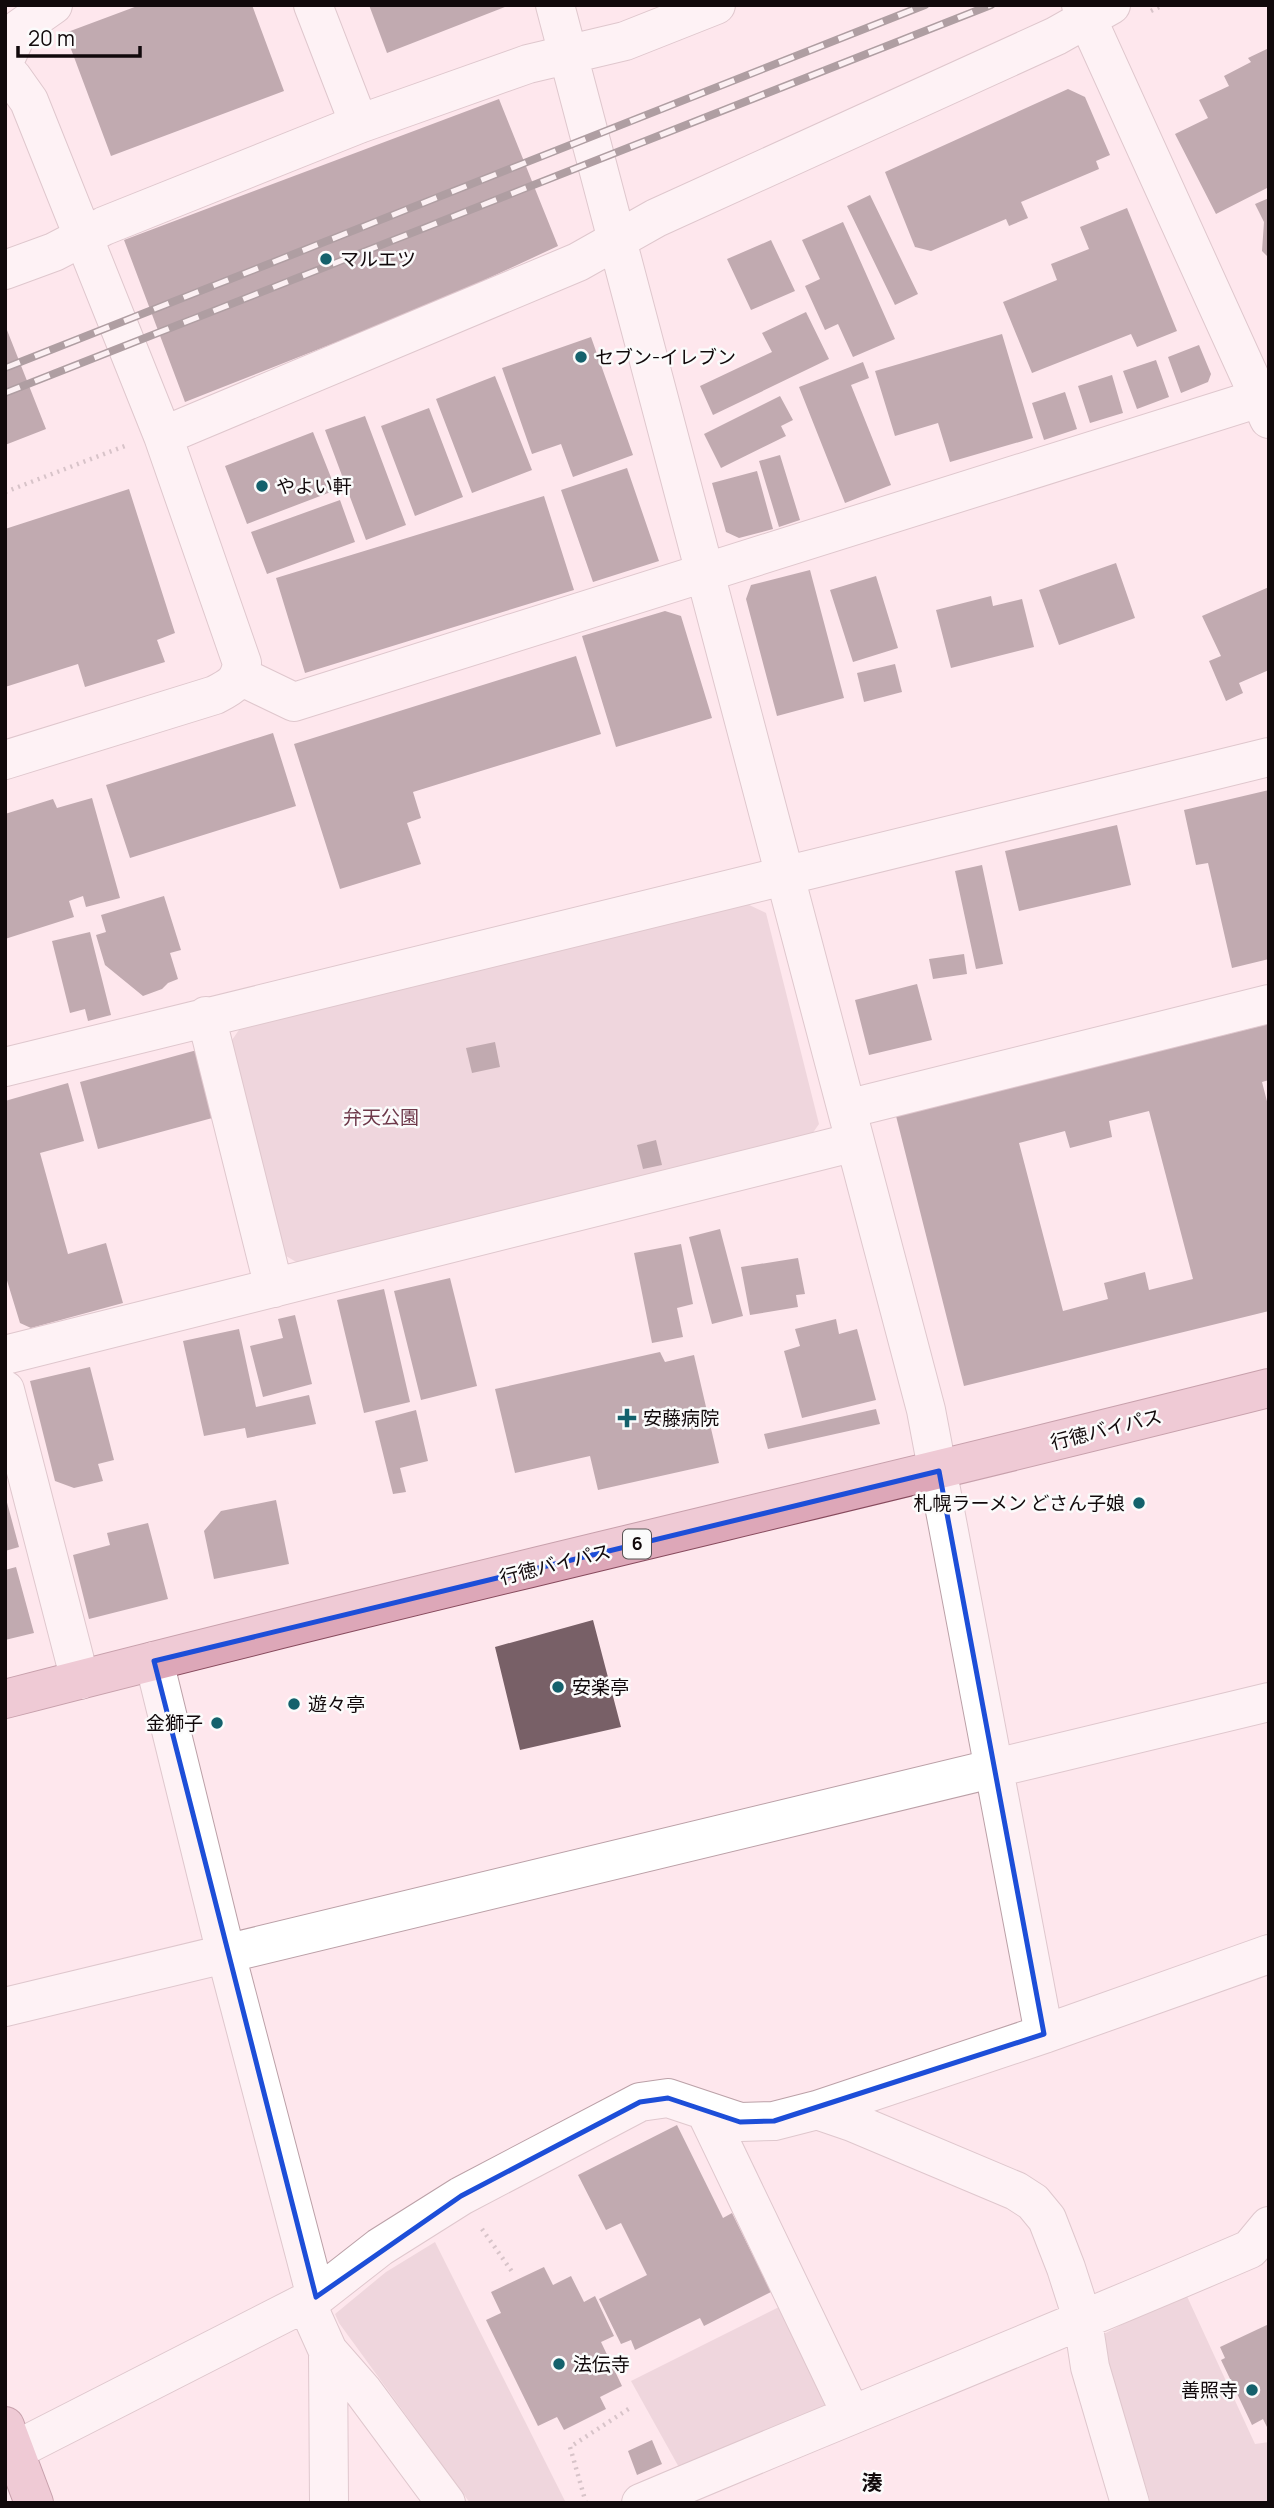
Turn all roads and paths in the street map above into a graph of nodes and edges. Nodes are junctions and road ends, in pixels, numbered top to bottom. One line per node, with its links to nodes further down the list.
1 (53, 5): 7 (street)
2 (313, 5): 9 (street)
3 (555, 5): 6 (street)
4 (716, 5): 6 (street)
5 (1093, 10): 11 (street); 13 (street)
6 (569, 55): 9 (street); 11 (street)
7 (5, 60)
8 (5, 73): 10 (street)
9 (359, 124): 10 (street)
10 (82, 237): 12 (street); 14 (street)
11 (618, 240): 14 (street); 16 (street)
12 (5, 270)
13 (1266, 404): 16 (street)
14 (163, 436): 15 (path); 17 (street)
15 (5, 492)
16 (706, 573): 17 (street); 20 (street)
17 (240, 676): 19 (street)
18 (1269, 757): 20 (street)
19 (5, 760)
20 (785, 876): 22 (street); 24 (street)
21 (1269, 1004): 24 (street)
22 (206, 1016): 23 (street); 25 (street)
23 (5, 1067)
24 (851, 1126): 25 (street); 29 (street)
25 (274, 1288): 26 (street)
26 (5, 1356)
27 (1269, 1388): 29 (main road, 行徳バイパス / 6)
28 (5, 1390): 31 (street)
29 (939, 1471): 30 (main road, 行徳バイパス / 6); 34 (street)
30 (154, 1661): 31 (main road, 行徳バイパス / 6); 35 (street)
31 (80, 1680): 32 (main road, 行徳バイパス / 6)
32 (5, 1699)
33 (1269, 1702): 34 (street)
34 (994, 1768): 35 (street); 38 (street)
35 (226, 1954): 37 (street); 44 (street)
36 (1269, 1954): 38 (street)
37 (5, 2007)
38 (1044, 2034): 39 (street)
39 (817, 2110): 40 (street); 45 (street)
40 (706, 2112): 41 (street); 48 (street)
41 (461, 2196): 43 (path); 44 (street)
42 (1269, 2226): 45 (street)
43 (513, 2273)
44 (311, 2300): 46 (street); 49 (street)
45 (1083, 2321): 48 (street); 54 (street)
46 (328, 2351): 50 (street); 51 (street)
47 (630, 2408): 52 (path)
48 (851, 2414): 53 (street)
49 (17, 2470)
50 (329, 2503)
51 (446, 2503)
52 (586, 2503)
53 (641, 2503)
54 (1130, 2503)

